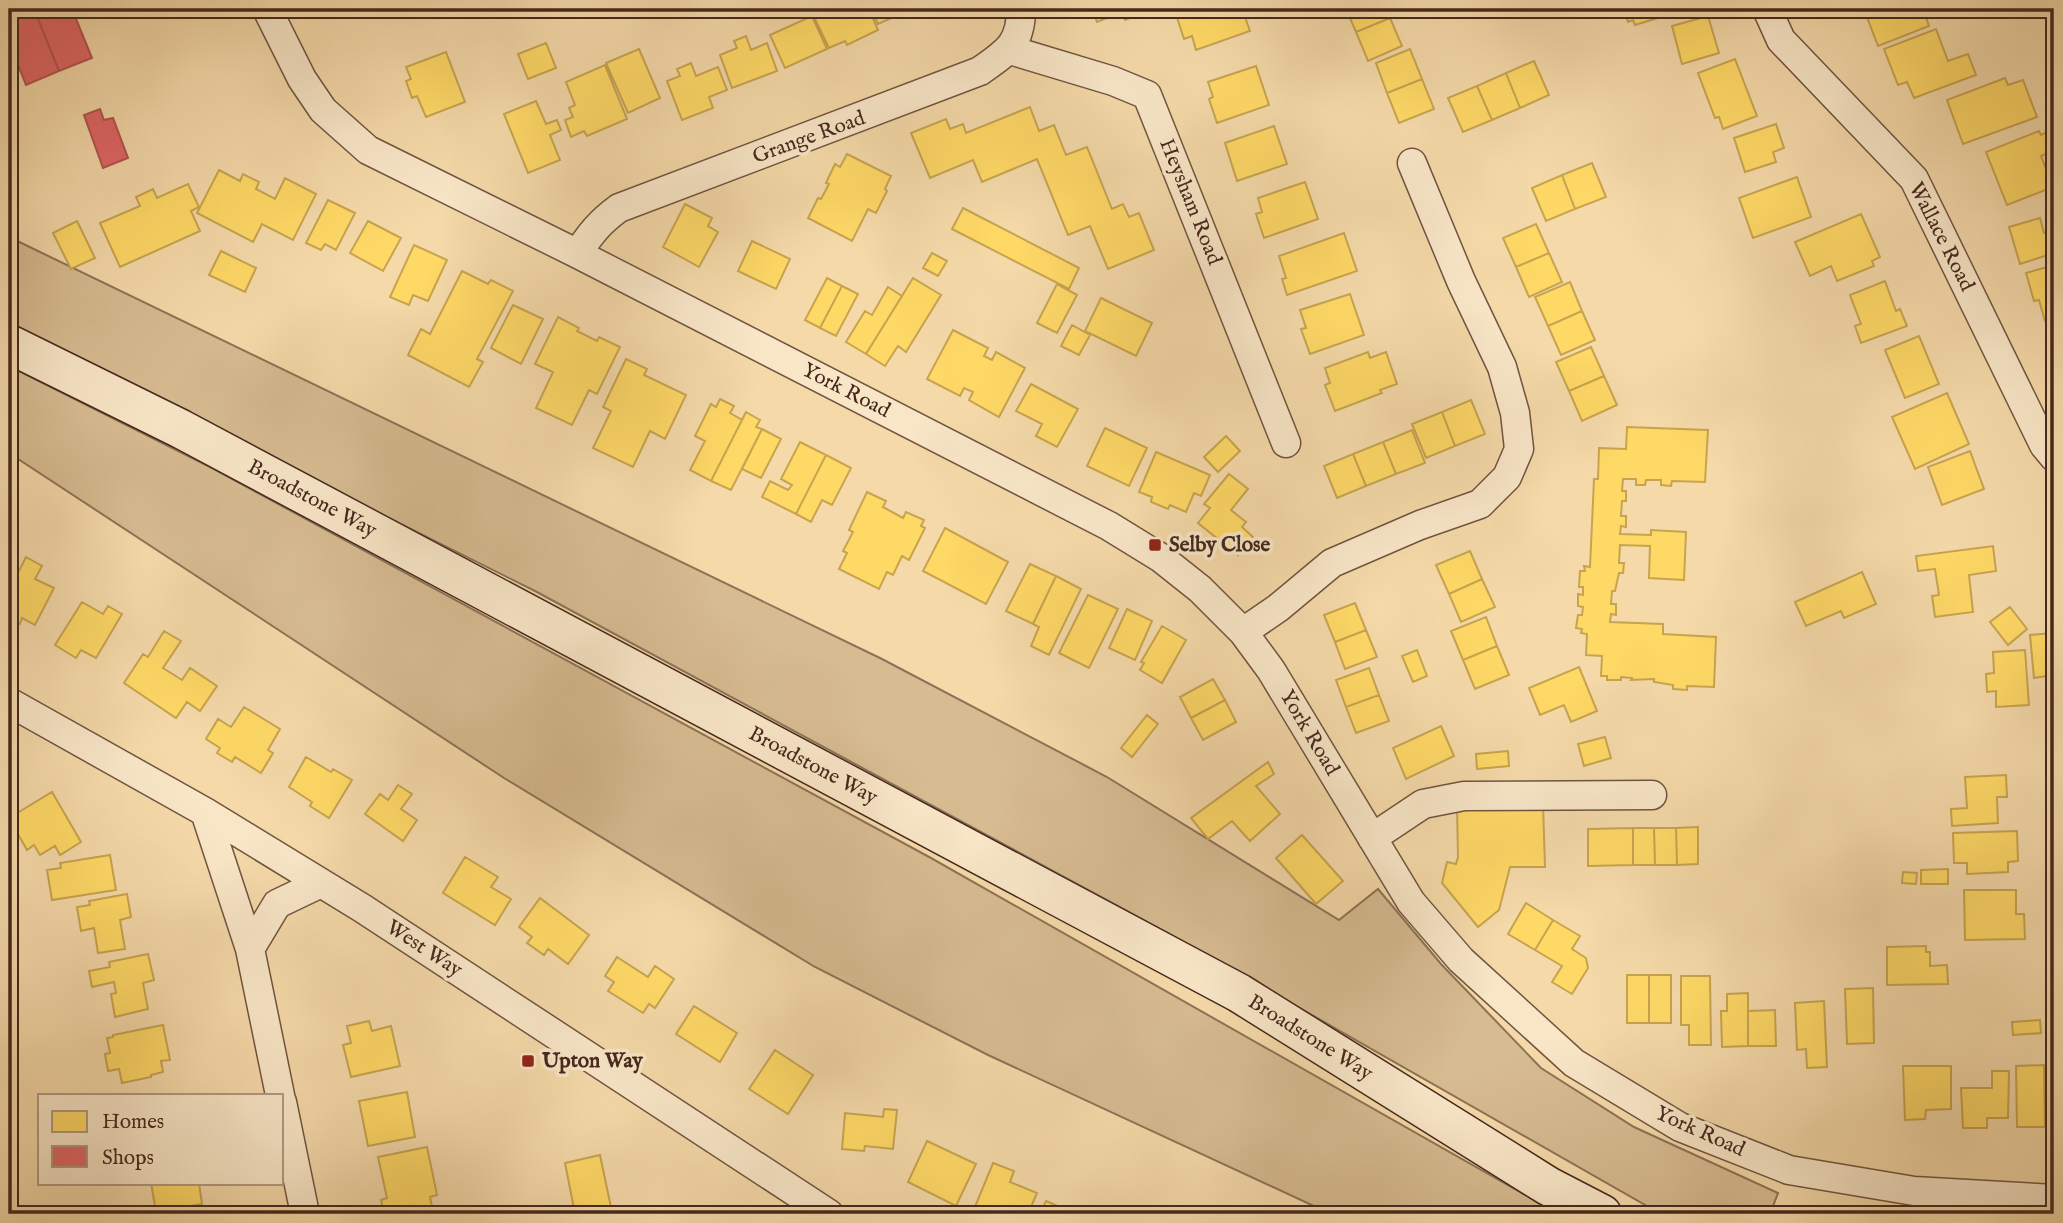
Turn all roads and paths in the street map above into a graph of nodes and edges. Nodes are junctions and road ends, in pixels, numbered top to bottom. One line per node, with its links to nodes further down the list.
1 (267, 9): 6 (street, York Road)
2 (1021, 9): 4 (street)
3 (1767, 9): 9 (street, Wallace Road)
4 (1010, 50): 6 (street, Grange Road); 8 (street, Heysham Road)
5 (1412, 163): 10 (street)
6 (578, 254): 10 (street, York Road)
7 (9, 344): 22 (street, Broadstone Way)
8 (1286, 443)
9 (2054, 457)
10 (1243, 632): 14 (street, York Road)
11 (9, 702): 13 (street, West Way)
12 (1652, 795): 14 (street)
13 (205, 813): 15 (street, West Way); 16 (street)
14 (1373, 838): 19 (street, York Road)
15 (321, 883): 16 (street); 21 (street, West Way)
16 (250, 949): 17 (street)
17 (280, 1094)
18 (284, 1112): 20 (street)
19 (2054, 1199)
20 (305, 1214)
21 (829, 1214)
22 (1602, 1214)

